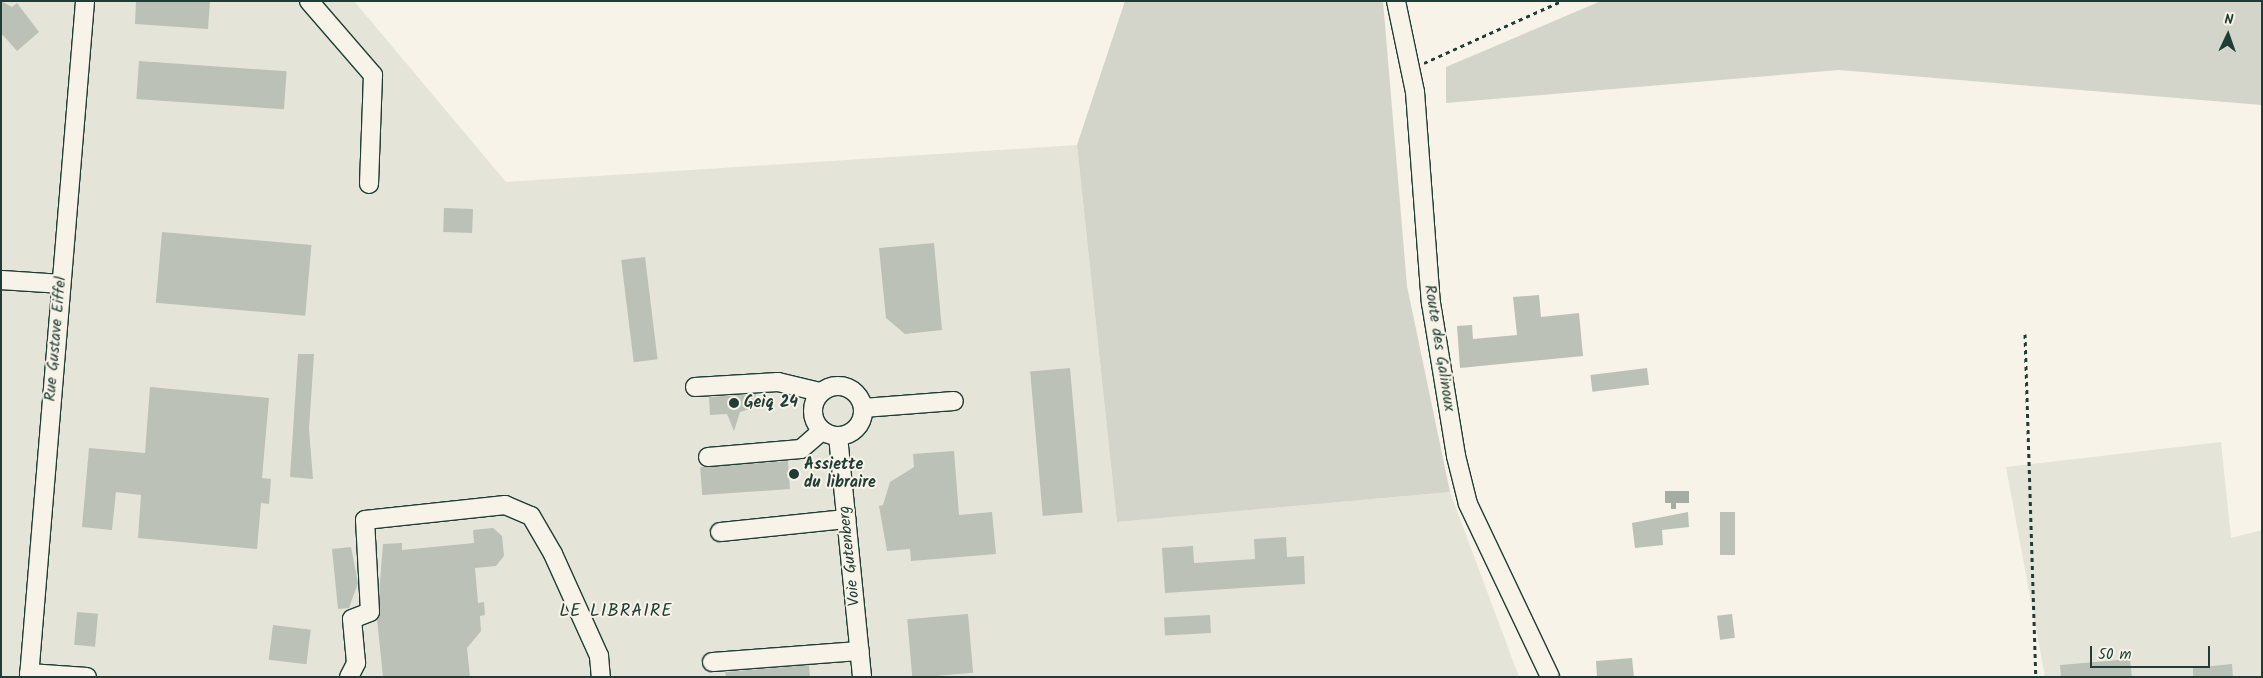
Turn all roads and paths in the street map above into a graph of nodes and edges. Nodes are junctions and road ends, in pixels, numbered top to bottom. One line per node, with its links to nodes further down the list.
1 (85, 1): 8 (street, Rue Gustave Eiffel)
2 (309, 1): 6 (street)
3 (1396, 1): 5 (street, Route des Galinoux)
4 (1561, 1): 5 (path)
5 (1410, 70): 25 (street, Route des Galinoux)
6 (369, 184)
7 (1, 280): 8 (street)
8 (61, 284): 20 (street, Rue Gustave Eiffel)
9 (2025, 334): 26 (path)
10 (695, 387): 11 (street)
11 (820, 392): 13 (street); 14 (street)
12 (954, 402): 13 (street)
13 (863, 408): 14 (street)
14 (830, 433): 15 (street); 16 (street, Voie Gutenberg)
15 (708, 457)
16 (846, 520): 17 (street); 18 (street, Voie Gutenberg)
17 (720, 532)
18 (860, 651): 19 (street); 24 (street, Voie Gutenberg)
19 (712, 662)
20 (29, 675): 21 (street)
21 (87, 677)
22 (348, 677): 23 (street)
23 (601, 677)
24 (862, 677)
25 (1550, 677)
26 (2036, 677)

